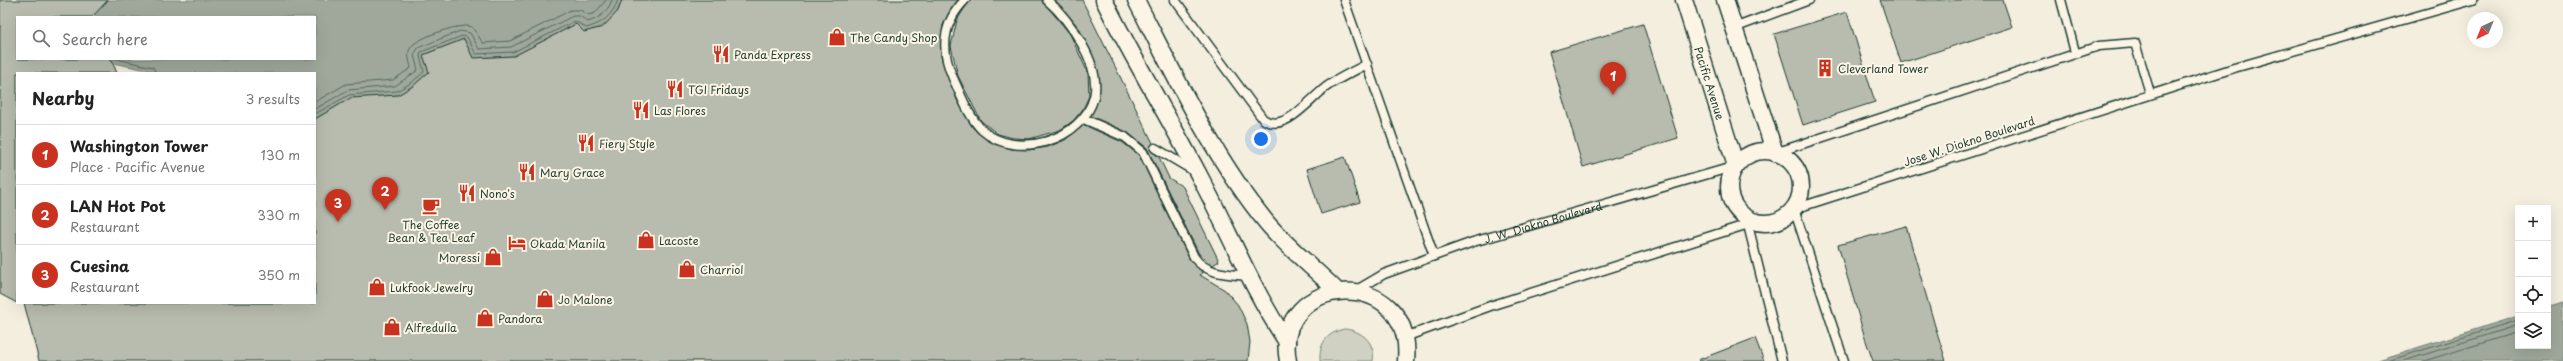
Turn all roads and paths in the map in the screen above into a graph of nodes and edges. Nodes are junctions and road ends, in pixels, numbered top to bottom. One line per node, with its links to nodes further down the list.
1 (965, 0): 16 (lane)
2 (1047, 0): 16 (lane)
3 (1104, 0): 20 (street)
4 (1136, 0): 25 (street)
5 (1175, 0): 14 (lane)
6 (1344, 0): 14 (lane)
7 (1684, 0): 19 (street, Pacific Avenue)
8 (1725, 0): 12 (street)
9 (1809, 0): 12 (lane)
10 (2061, 0): 13 (lane)
11 (2473, 0): 15 (lane, Jose W. Diokno Boulevard)
12 (1734, 28): 18 (street)
13 (2076, 52): 15 (lane); 18 (lane)
14 (1367, 64): 23 (lane)
15 (2150, 93): 21 (lane, Jose W. Diokno Boulevard)
16 (1084, 119): 24 (lane)
17 (1155, 148): 20 (lane)
18 (1775, 153): 19 (street); 21 (street)
19 (1736, 166): 22 (street); 23 (lane, J. W. Diokno Boulevard)
20 (1198, 173): 24 (street)
21 (1794, 209): 22 (street); 32 (lane)
22 (1751, 223): 27 (lane); 31 (lane)
23 (1434, 256): 26 (lane, J. W. Diokno Boulevard)
24 (1249, 276): 28 (street)
25 (1337, 291): 26 (street); 28 (street)
26 (1355, 291): 27 (street)
27 (1405, 337): 30 (street)
28 (1287, 342): 29 (street)
29 (1287, 360)
30 (1406, 361)
31 (1782, 361)
32 (1844, 361)

